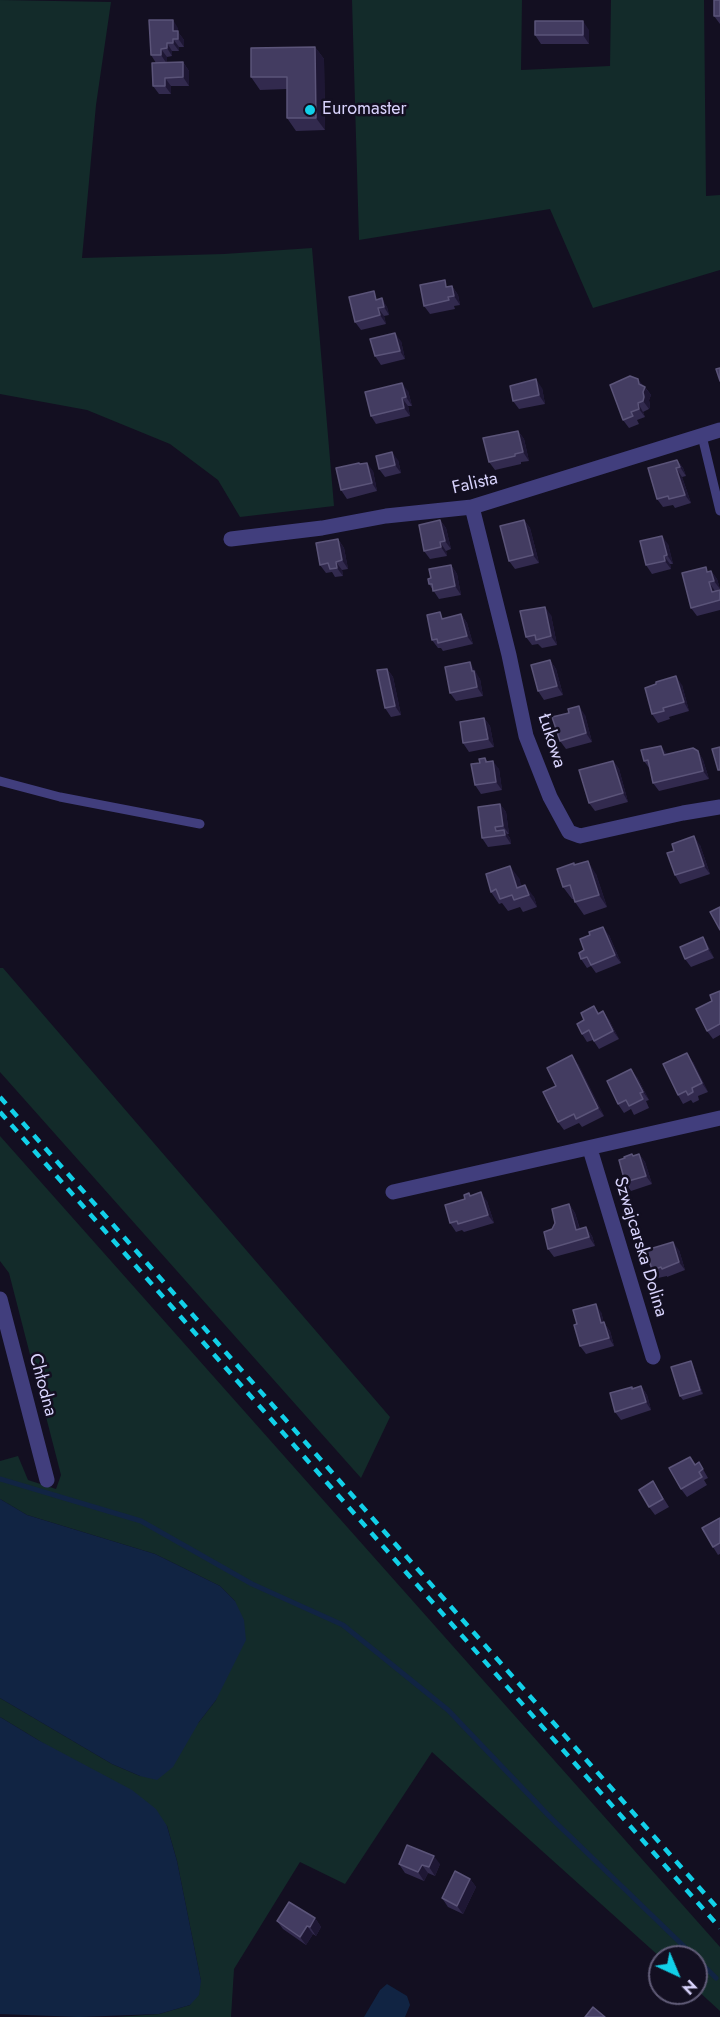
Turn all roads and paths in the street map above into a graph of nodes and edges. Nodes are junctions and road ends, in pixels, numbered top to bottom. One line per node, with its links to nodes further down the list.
1 (720, 430): 2 (street, Falista)
2 (702, 436): 3 (street, Falista); 4 (lane)
3 (472, 507): 5 (street, Falista); 7 (street, Łukowa)
4 (720, 511)
5 (231, 539)
6 (0, 781): 8 (lane)
7 (718, 812)
8 (200, 824)
9 (720, 1118): 10 (street)
10 (590, 1149): 11 (street); 13 (street, Szwajcarska Dolina)
11 (393, 1192)
12 (0, 1299): 14 (street, Chłodna)
13 (653, 1357)
14 (47, 1480)

